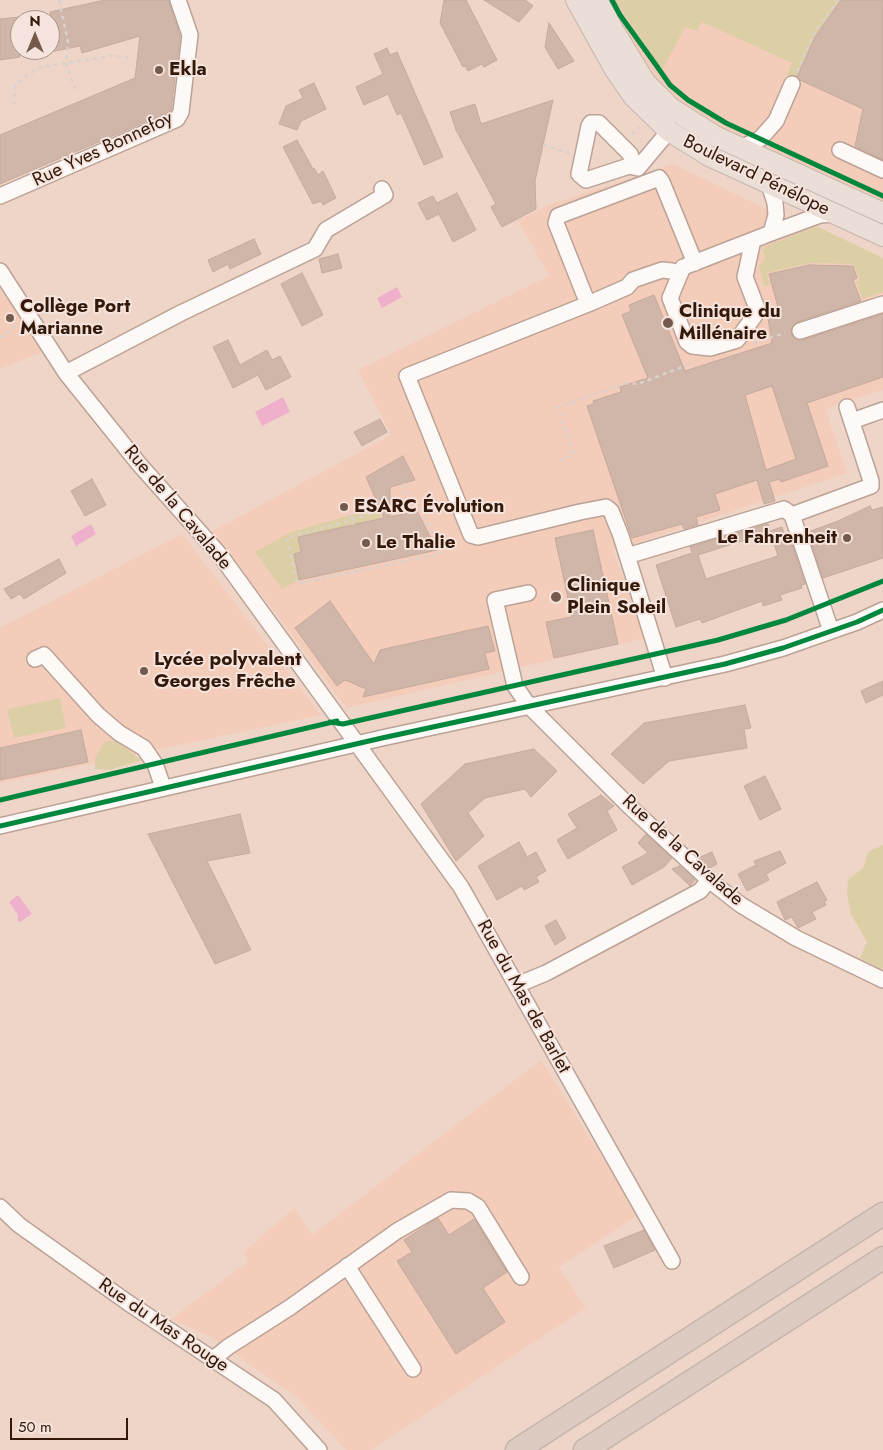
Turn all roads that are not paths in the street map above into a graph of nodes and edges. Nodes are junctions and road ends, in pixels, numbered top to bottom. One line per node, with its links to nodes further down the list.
1 (178, 0): 11 (street, Rue Yves Bonnefoy)
2 (581, 2): 4 (main road, Boulevard Pénélope); 5 (main road, Boulevard Pénélope)
3 (793, 81): 5 (street)
4 (669, 131): 7 (street); 9 (main road, Boulevard Pénélope)
5 (741, 148): 12 (main road, Boulevard Pénélope)
6 (840, 150): 8 (street)
7 (635, 160): 7 (street)
8 (883, 170)
9 (769, 184): 13 (main road, Boulevard Pénélope); 14 (street)
10 (382, 189): 22 (street)
11 (0, 196)
12 (883, 213)
13 (833, 214): 14 (street); 15 (main road, Boulevard Pénélope)
14 (771, 232): 16 (street)
15 (883, 236)
16 (753, 240): 17 (street); 17 (street)
17 (683, 267): 19 (street); 19 (street)
18 (0, 271): 22 (street, Rue de la Cavalade)
19 (588, 304): 25 (street)
20 (883, 304): 21 (street)
21 (795, 331)
22 (66, 373): 32 (street, Rue de la Cavalade)
23 (883, 410): 24 (street)
24 (792, 515): 25 (street); 28 (street)
25 (627, 556): 30 (street)
26 (528, 593): 31 (street, Rue de la Cavalade)
27 (883, 610): 28 (street)
28 (831, 631): 30 (street)
29 (35, 660): 33 (street)
30 (665, 678): 31 (street)
31 (529, 706): 32 (street); 35 (street, Rue de la Cavalade)
32 (357, 744): 33 (street); 37 (street, Rue du Mas de Barlet)
33 (164, 787): 34 (street)
34 (0, 826)
35 (709, 880): 36 (street, Rue de la Cavalade); 37 (street)
36 (883, 980)
37 (517, 985): 41 (street, Rue du Mas de Barlet)
38 (0, 1207): 44 (street, Rue du Mas Rouge)
39 (883, 1214): 47 (highway)
40 (883, 1258): 48 (highway)
41 (672, 1261)
42 (347, 1266): 43 (street); 44 (street); 45 (street)
43 (521, 1277)
44 (212, 1360): 46 (street, Rue du Mas Rouge)
45 (413, 1369)
46 (319, 1450)
47 (517, 1450)
48 (585, 1450)

